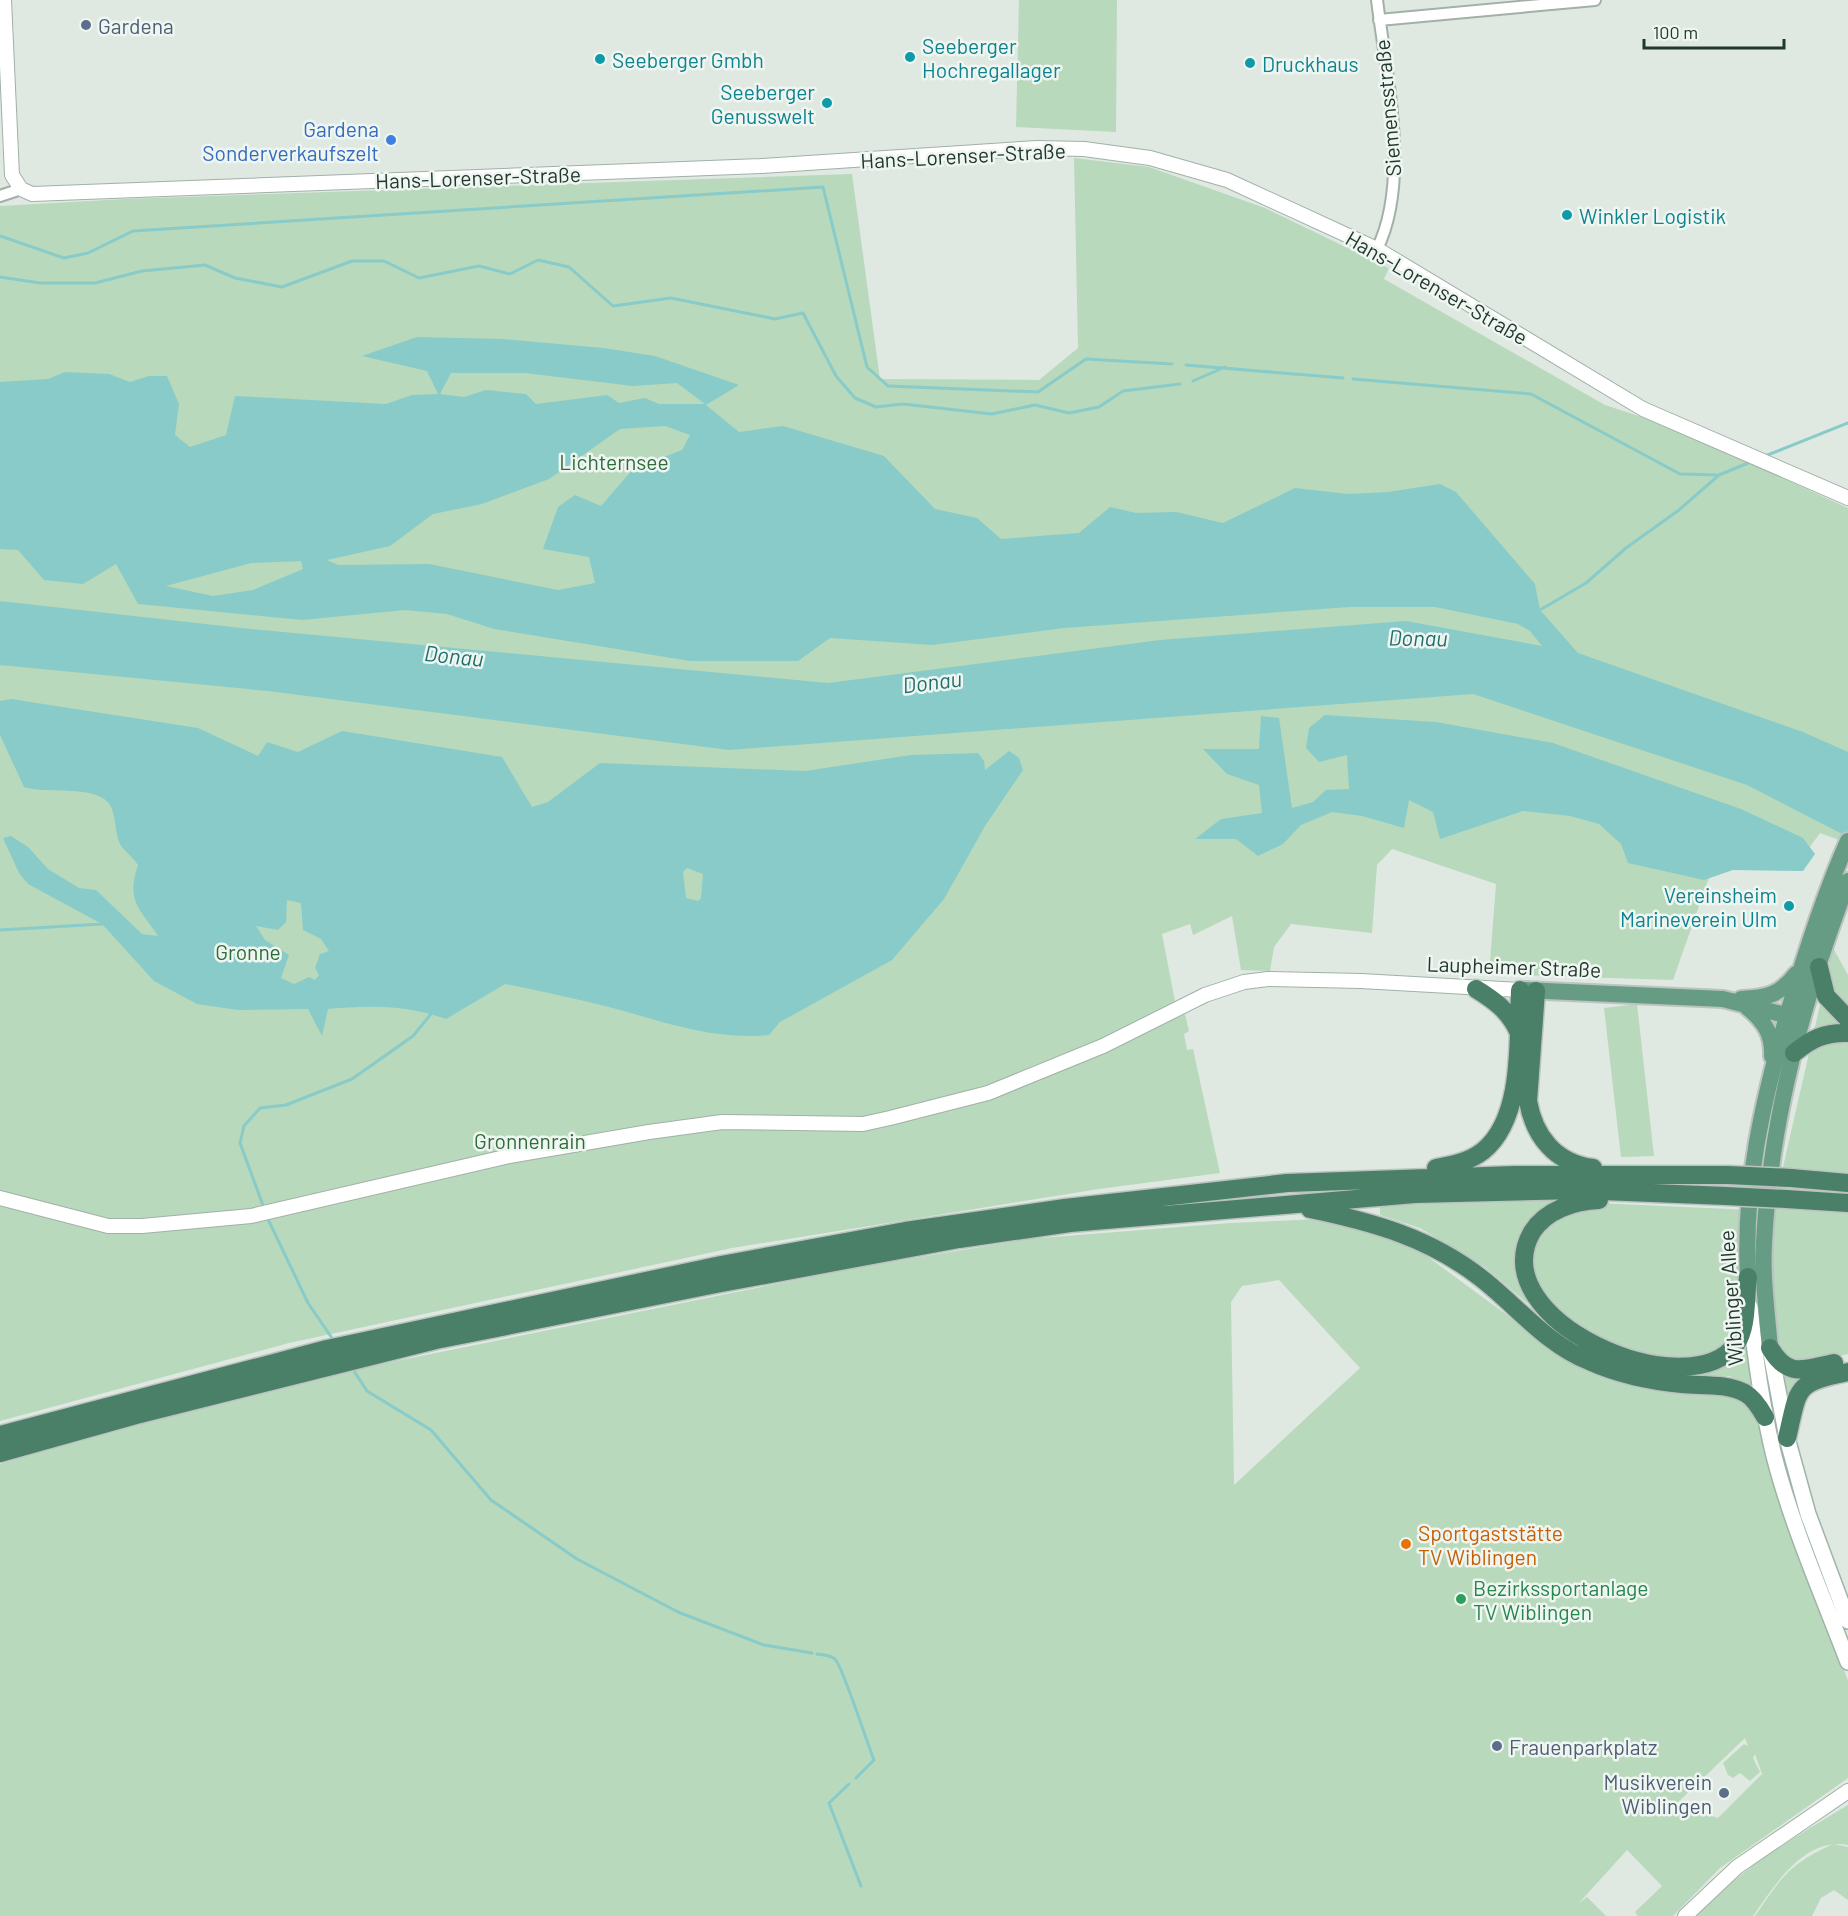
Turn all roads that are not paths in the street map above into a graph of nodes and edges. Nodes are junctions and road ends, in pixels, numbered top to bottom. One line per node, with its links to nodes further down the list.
1 (4, 0): 5 (street)
2 (1377, 0): 4 (street, Siemensstraße)
3 (1595, 0): 4 (street)
4 (1379, 20): 7 (street, Siemensstraße)
5 (21, 189): 6 (street, Hans-Lorenser-Straße); 7 (street, Hans-Lorenser-Straße)
6 (0, 196)
7 (1377, 249): 8 (street, Hans-Lorenser-Straße)
8 (1848, 498)
9 (1848, 841): 10 (main road, Wiblinger Allee)
10 (1843, 884): 11 (main road, Wiblinger Allee); 11 (main road)
11 (1814, 963): 14 (main road); 16 (main road, Wiblinger Allee); 17 (highway)
12 (1476, 989): 13 (street, Laupheimer Straße); 18 (highway); 26 (street, Laupheimer Straße)
13 (1528, 990): 14 (main road, Laupheimer Straße); 18 (highway); 22 (highway)
14 (1723, 999): 15 (main road, Laupheimer Straße)
15 (1744, 1005): 16 (main road, Laupheimer Straße); 21 (main road)
16 (1795, 1017): 20 (main road, Wiblinger Allee); 21 (main road, Wiblinger Allee)
17 (1848, 1019)
18 (1518, 1031): 23 (highway)
19 (1848, 1033): 20 (highway)
20 (1794, 1053): 30 (main road, Wiblinger Allee)
21 (1770, 1072): 29 (main road, Wiblinger Allee)
22 (1626, 1175): 23 (highway); 24 (highway, bridge)
23 (1396, 1178): 32 (highway)
24 (1848, 1183)
25 (1648, 1192): 27 (highway, bridge); 28 (highway); 29 (highway)
26 (0, 1198)
27 (1848, 1203)
28 (1290, 1204): 32 (highway); 35 (highway)
29 (1748, 1277): 35 (main road, Wiblinger Allee)
30 (1770, 1348): 31 (highway); 37 (main road, Wiblinger Allee)
31 (1848, 1360)
32 (302, 1365): 33 (highway)
33 (274, 1372): 36 (highway); 38 (highway)
34 (1848, 1372): 37 (highway)
35 (1765, 1417): 40 (main road, Wiblinger Allee)
36 (0, 1436)
37 (1787, 1438): 39 (main road, Wiblinger Allee)
38 (0, 1453)
39 (1848, 1621)
40 (1848, 1662)
41 (1848, 1791): 43 (street)
42 (1848, 1799): 43 (street)
43 (1826, 1808): 44 (street)
44 (1685, 1916)

